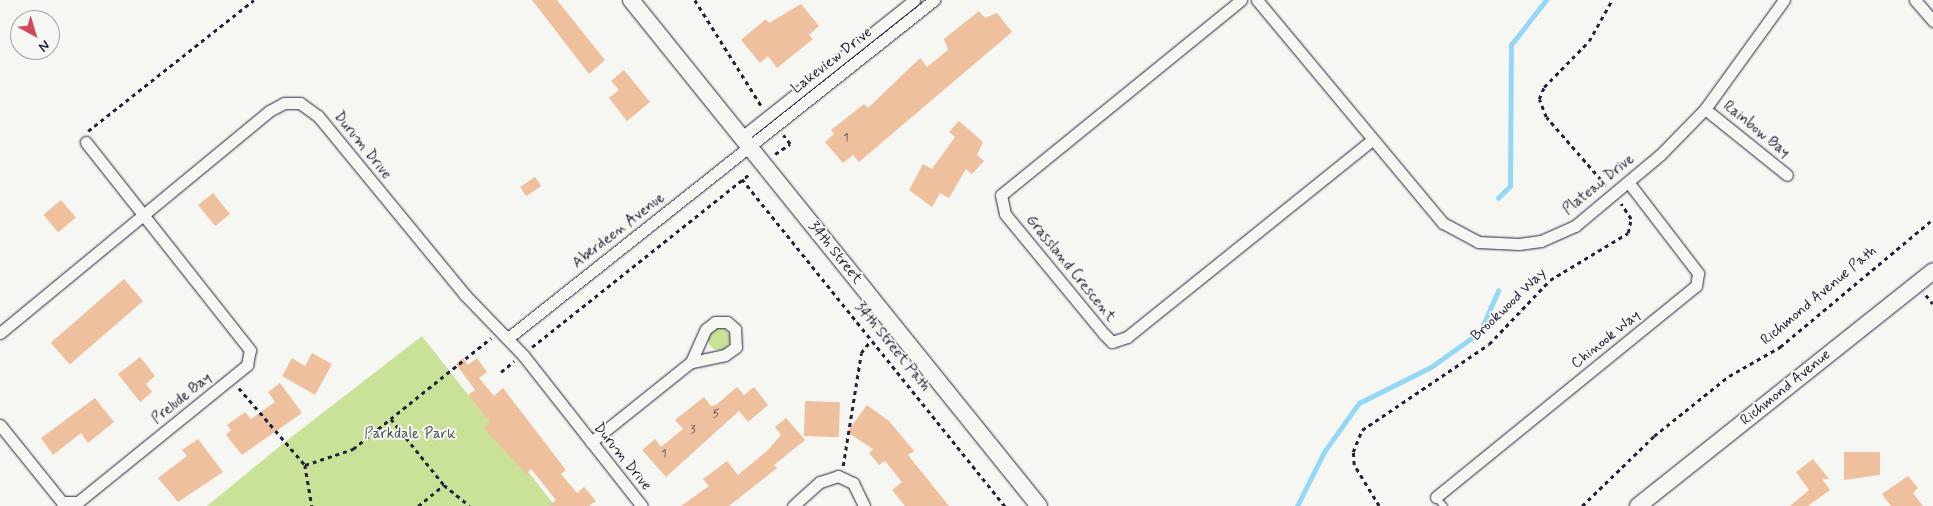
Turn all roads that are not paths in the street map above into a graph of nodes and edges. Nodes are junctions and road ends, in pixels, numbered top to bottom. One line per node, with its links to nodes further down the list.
1 (631, 0): 13 (street, 34th Street)
2 (914, 0): 10 (street, Lakeview Drive)
3 (934, 0): 10 (street, Lakeview Drive)
4 (1241, 0): 11 (street, Grassland Crescent)
5 (1257, 0): 11 (street, Plateau Drive)
6 (1784, 0): 9 (street, Plateau Drive)
7 (1915, 0): 8 (street)
8 (1933, 21)
9 (1705, 109): 14 (street, Rainbow Bay); 15 (street, Plateau Drive)
10 (772, 121): 13 (street, Lakeview Drive)
11 (1372, 140): 15 (street, Plateau Drive)
12 (86, 142): 16 (street, Prelude Bay)
13 (746, 142): 19 (street, Aberdeen Avenue); 27 (street, 34th Street)
14 (1788, 175)
15 (1628, 182): 23 (street, Chinook Way)
16 (144, 214): 18 (street, Durum Drive); 19 (street, Durum Drive); 21 (street, Prelude Bay)
17 (1933, 271): 29 (street, Richmond Avenue)
18 (0, 333)
19 (504, 334): 22 (street, Durum Drive)
20 (691, 362): 22 (street)
21 (0, 425)
22 (591, 442): 24 (street, Durum Drive)
23 (1436, 496): 28 (lane)
24 (642, 506)
25 (793, 506): 26 (street)
26 (864, 506)
27 (1039, 506)
28 (1444, 506)
29 (1638, 506)

